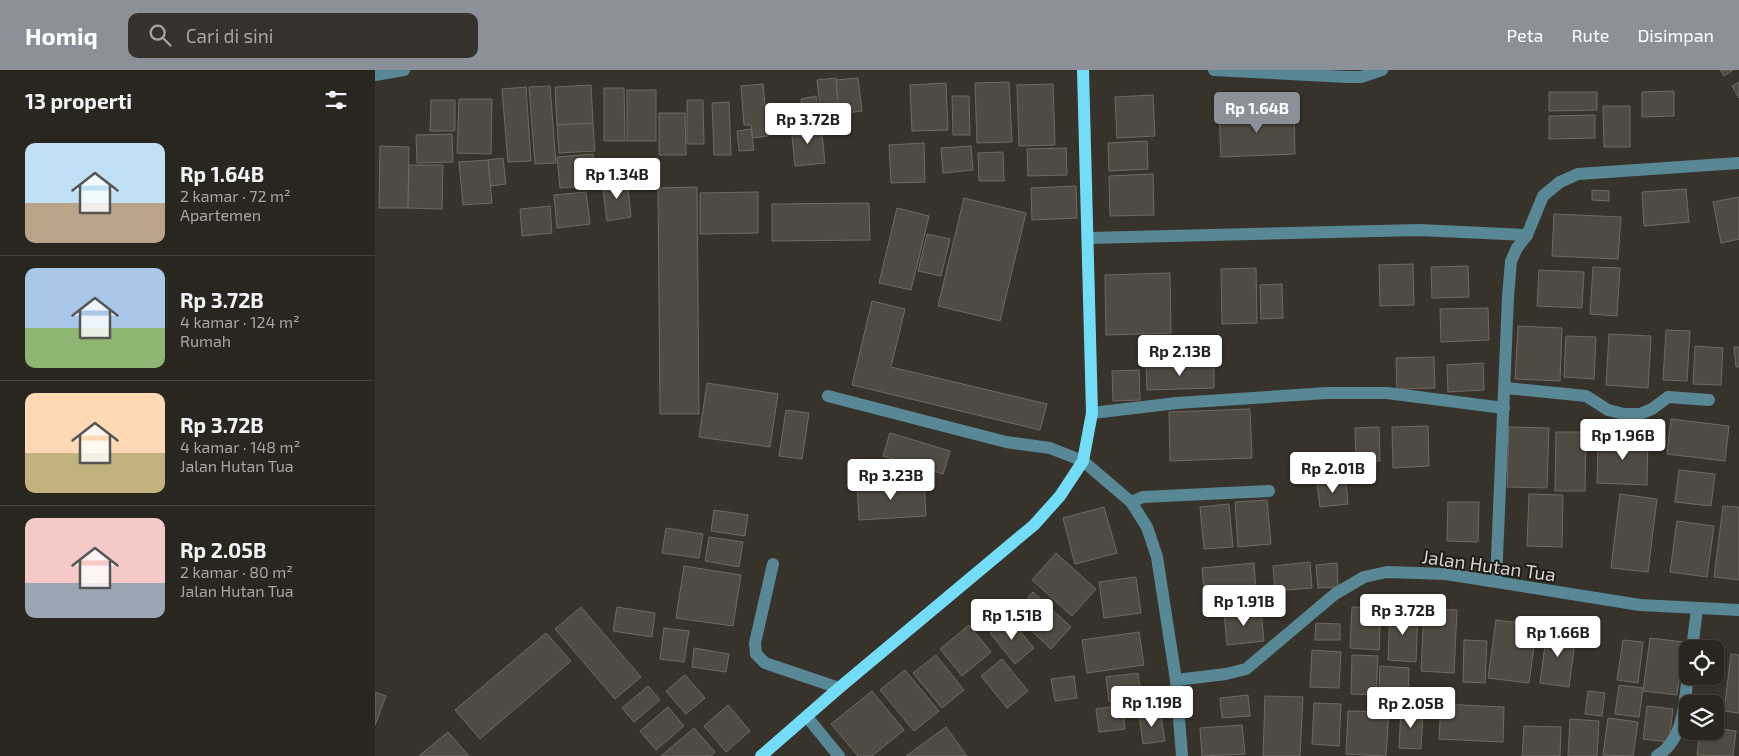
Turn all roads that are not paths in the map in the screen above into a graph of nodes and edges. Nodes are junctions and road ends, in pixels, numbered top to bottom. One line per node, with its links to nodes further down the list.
1 (405, 70): 5 (street)
2 (1083, 70): 8 (main road)
3 (1214, 70): 4 (street)
4 (1382, 70)
5 (375, 75)
6 (1739, 163): 7 (street)
7 (1527, 235): 8 (street); 9 (street)
8 (1088, 238): 13 (main road)
9 (1505, 388): 11 (street); 12 (street)
10 (828, 396): 14 (street)
11 (1709, 400)
12 (1504, 408): 13 (street); 18 (street)
13 (1092, 413): 14 (main road)
14 (1083, 461): 16 (street); 24 (main road)
15 (1269, 491): 16 (street)
16 (1131, 502): 22 (street)
17 (773, 564): 24 (street)
18 (1496, 581): 19 (street, Jalan Hutan Tua); 22 (street, Jalan Hutan Tua)
19 (1697, 609): 20 (street, Jalan Hutan Tua); 21 (street)
20 (1739, 610)
21 (1692, 640)
22 (1176, 680): 28 (street)
23 (1686, 685): 29 (street)
24 (839, 688): 25 (main road)
25 (807, 717): 26 (main road); 27 (street)
26 (761, 756)
27 (839, 756)
28 (1182, 756)
29 (1657, 756)

